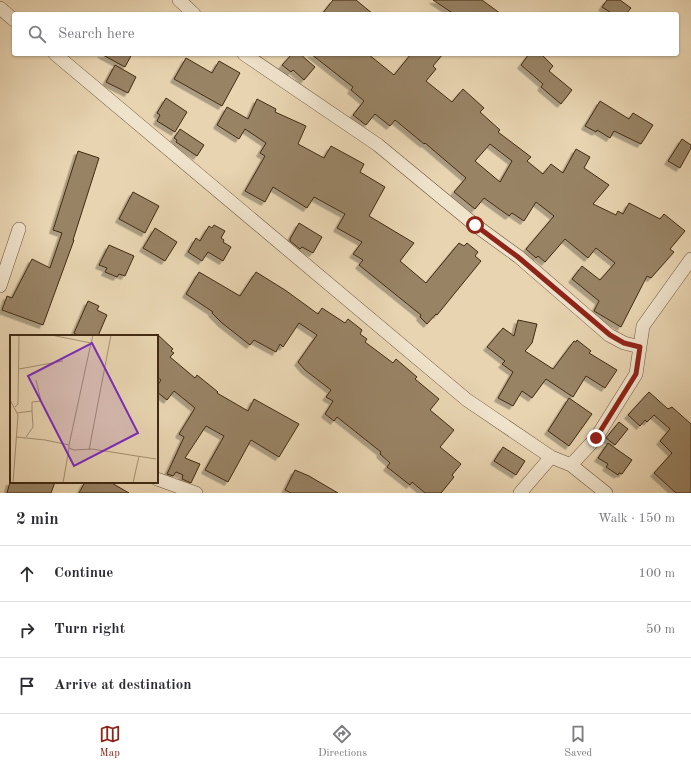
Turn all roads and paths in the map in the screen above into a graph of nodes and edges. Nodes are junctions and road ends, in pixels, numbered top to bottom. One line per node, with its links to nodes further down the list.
1 (179, 0): 3 (street)
2 (0, 8): 4 (street)
3 (192, 12)
4 (12, 18)
5 (57, 56): 11 (street)
6 (247, 56): 10 (street)
7 (19, 229): 9 (street)
8 (691, 259): 10 (street)
9 (0, 286)
10 (640, 347): 12 (street)
11 (551, 457): 12 (street); 15 (street)
12 (570, 465): 16 (street)
13 (158, 479): 14 (street)
14 (196, 493)
15 (520, 493)
16 (606, 493)

